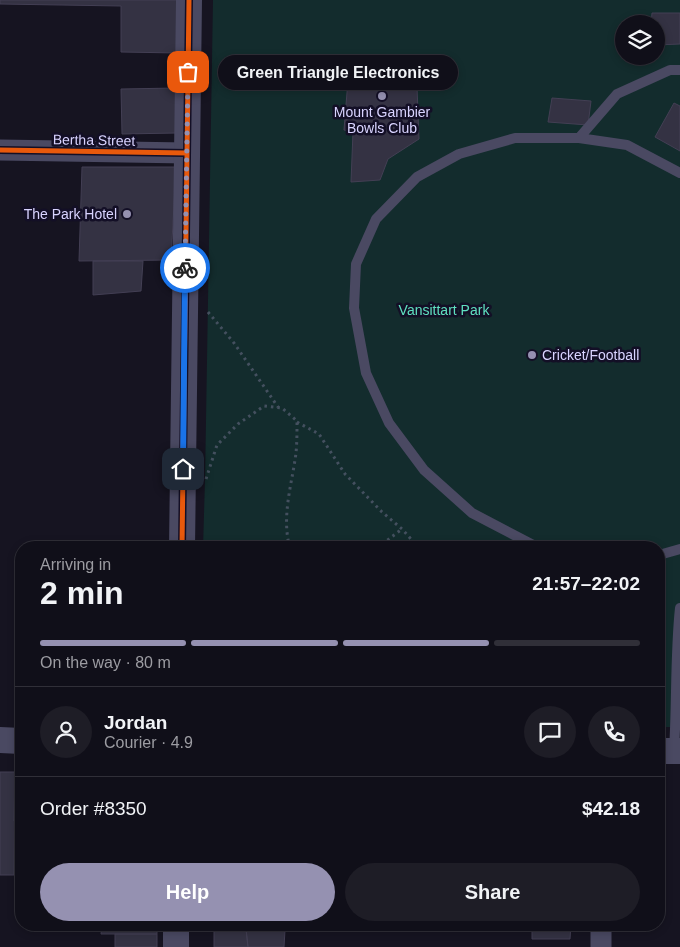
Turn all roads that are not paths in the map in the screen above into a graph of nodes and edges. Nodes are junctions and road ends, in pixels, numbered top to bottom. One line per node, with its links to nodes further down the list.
1 (189, 0): 5 (street)
2 (680, 70): 3 (lane)
3 (579, 138): 6 (lane); 8 (lane)
4 (0, 150): 5 (street, Bertha Street)
5 (187, 153): 7 (street)
6 (680, 173)
7 (182, 541)
8 (525, 541)
9 (680, 550): 10 (lane)
10 (665, 554)
11 (680, 608): 14 (lane)
12 (0, 740): 13 (street)
13 (15, 740)
14 (671, 751)
15 (176, 931): 17 (street)
16 (601, 931): 18 (street)
17 (176, 947)
18 (601, 947)

